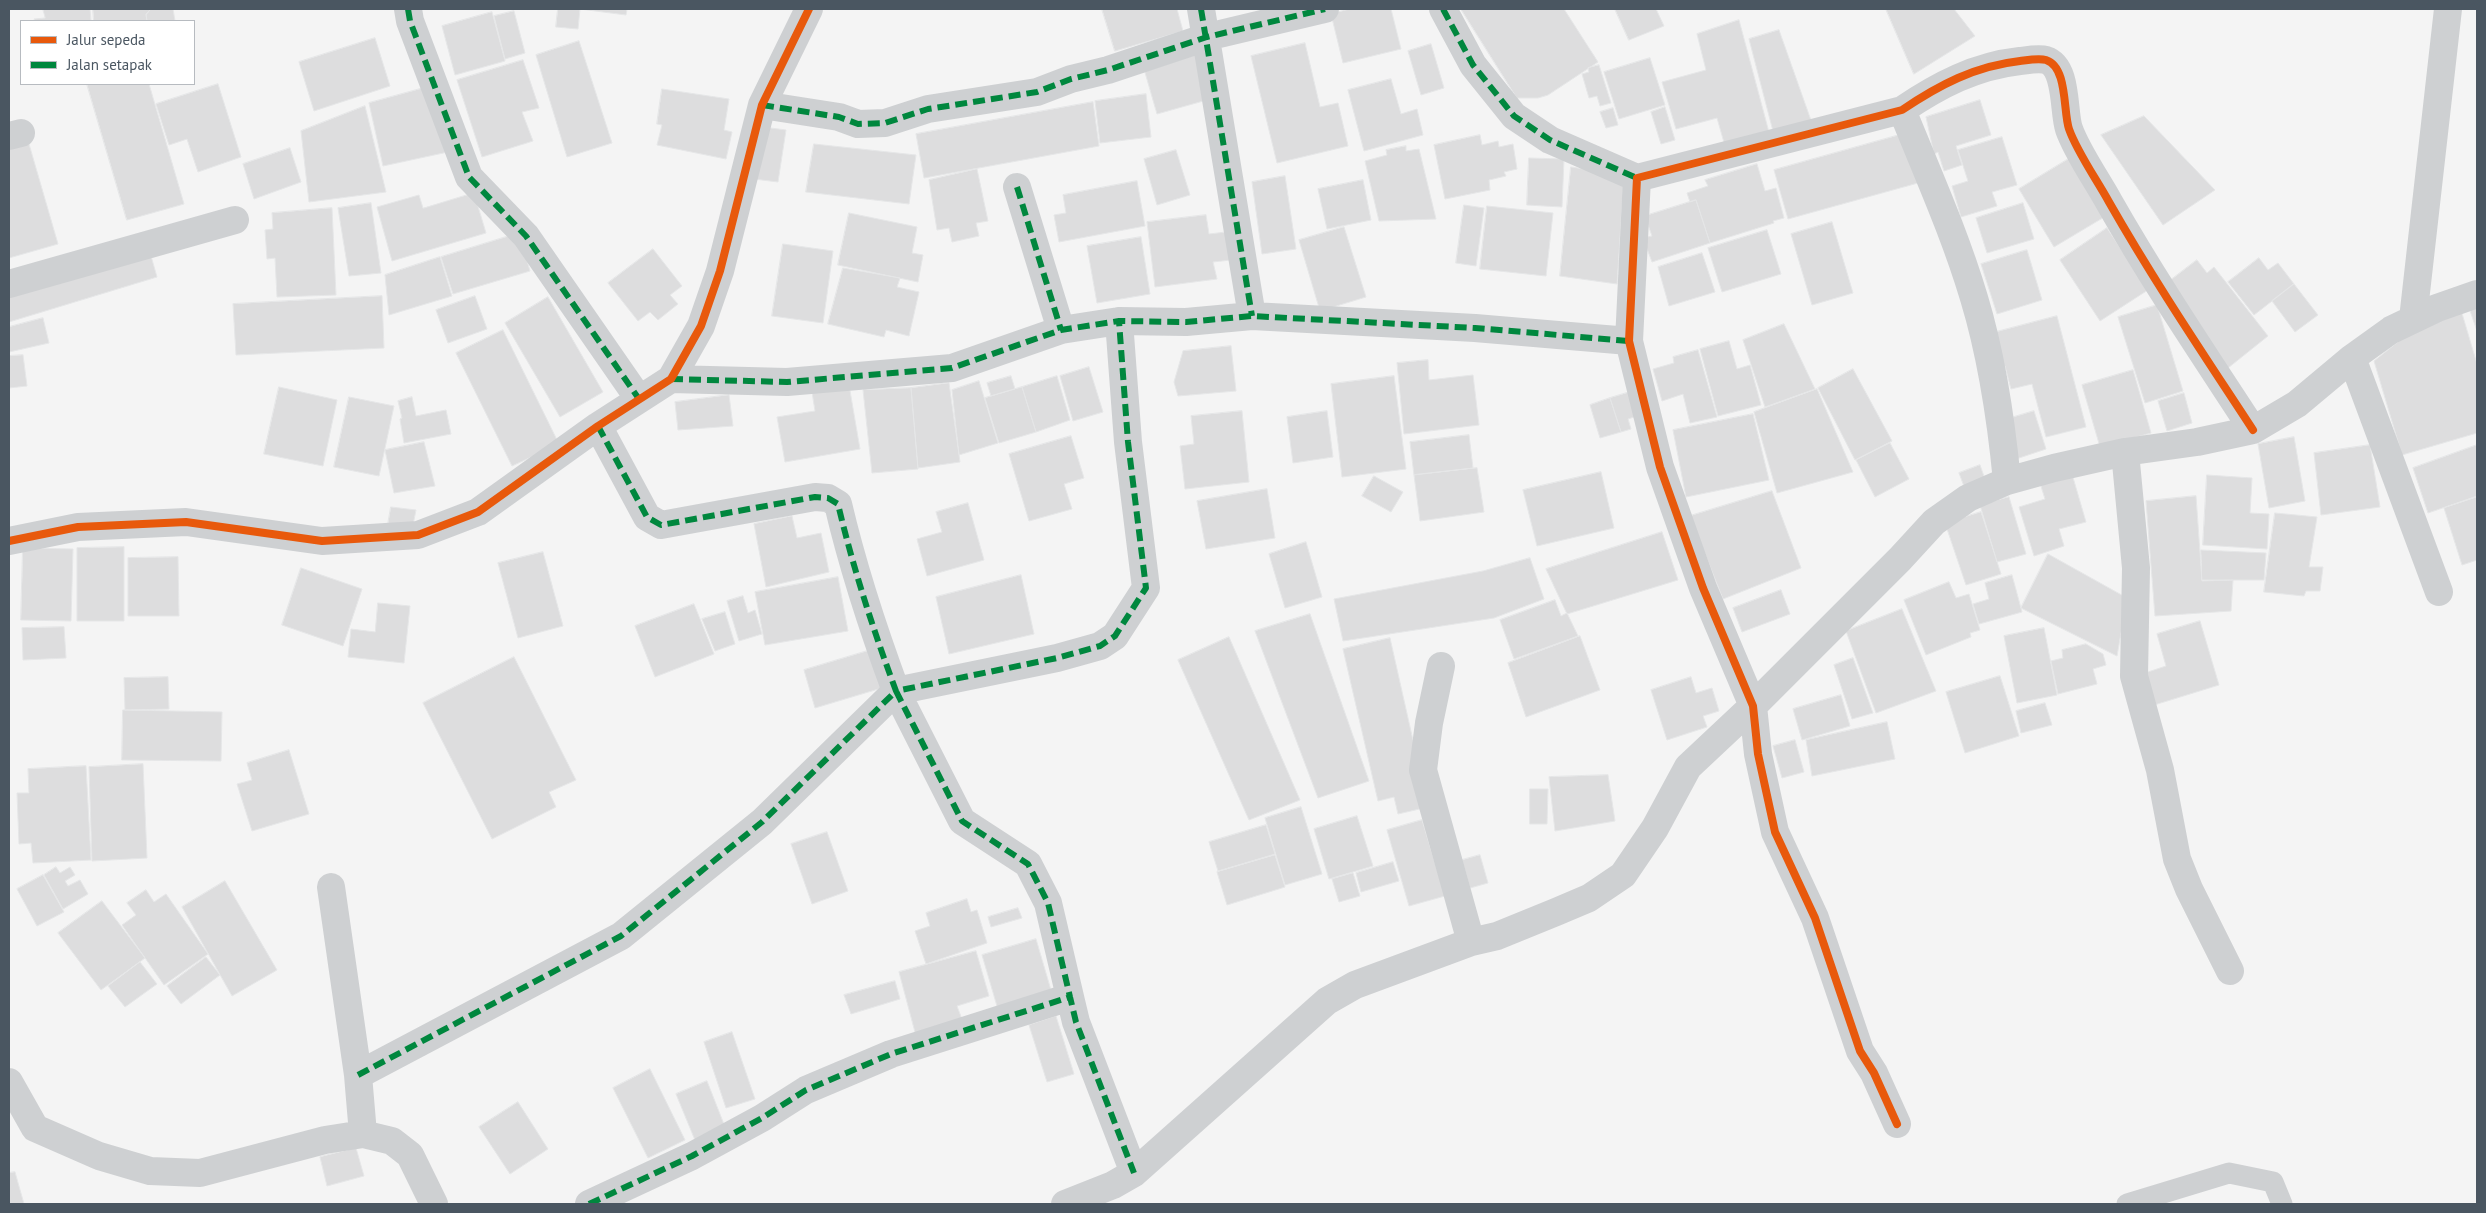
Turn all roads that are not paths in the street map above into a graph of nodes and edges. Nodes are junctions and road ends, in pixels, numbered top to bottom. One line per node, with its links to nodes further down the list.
1 (408, 9): 22 (street)
2 (809, 9): 8 (street)
3 (1201, 9): 7 (street)
4 (1325, 9): 7 (street)
5 (1443, 9): 10 (street)
6 (2448, 9): 16 (street)
7 (1207, 37): 8 (street); 15 (street)
8 (762, 104): 21 (street)
9 (1902, 110): 10 (street); 24 (street); 26 (street)
10 (1637, 178): 19 (street)
11 (1017, 187): 18 (street)
12 (235, 220): 13 (street)
13 (9, 284)
14 (2477, 294): 16 (street)
15 (1252, 316): 17 (street); 19 (street)
16 (2413, 319): 20 (street)
17 (1119, 321): 18 (street); 30 (street)
18 (1061, 330): 21 (street)
19 (1629, 341): 31 (street)
20 (2352, 358): 24 (street); 28 (street)
21 (671, 379): 22 (street)
22 (639, 399): 23 (street)
23 (598, 426): 27 (street); 30 (street)
24 (2254, 430): 25 (street)
25 (2125, 452): 26 (street); 34 (street)
26 (2007, 481): 31 (street)
27 (9, 542)
28 (2439, 592)
29 (1441, 666): 33 (street)
30 (896, 691): 35 (street); 36 (street)
31 (1753, 706): 33 (street); 38 (street)
32 (330, 887): 36 (street)
33 (1472, 942): 40 (street)
34 (2230, 971)
35 (1070, 997): 40 (street); 42 (street)
36 (358, 1075): 39 (street)
37 (9, 1082): 39 (street)
38 (1897, 1124)
39 (363, 1134): 41 (street)
40 (1134, 1173): 43 (street)
41 (434, 1204)
42 (589, 1204)
43 (1065, 1204)
44 (2127, 1204): 45 (lane)
45 (2282, 1204)

